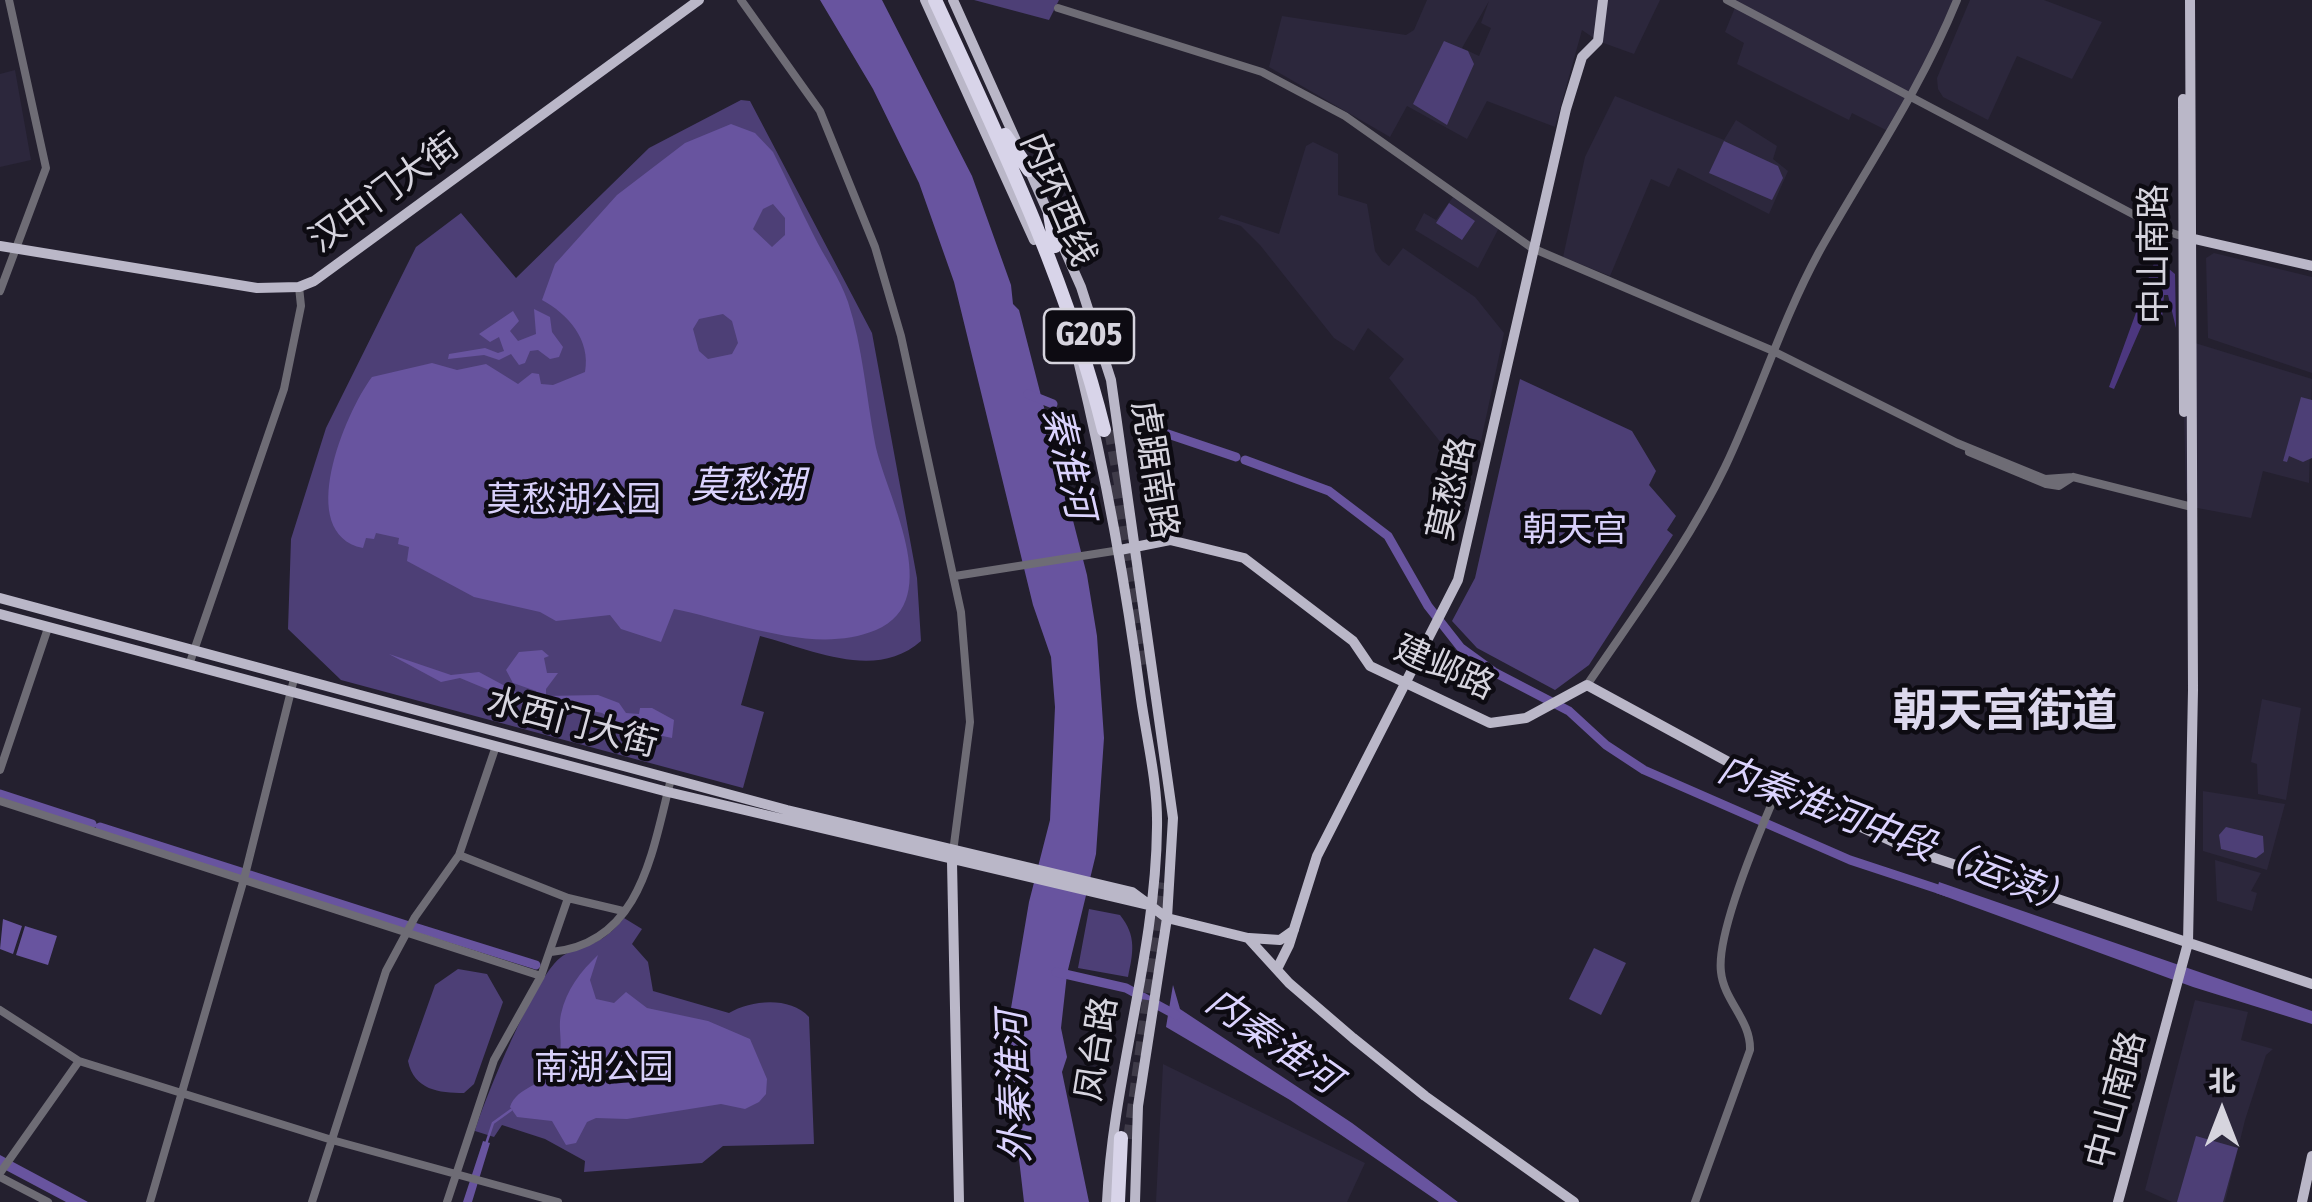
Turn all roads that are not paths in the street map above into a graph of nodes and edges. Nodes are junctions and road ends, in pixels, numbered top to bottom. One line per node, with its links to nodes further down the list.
1 (9, 0): 23 (street)
2 (698, 0): 25 (main road, 汉中门大街)
3 (741, 0): 32 (street)
4 (924, 0): 16 (main road, 虎踞南路)
5 (935, 0): 14 (highway, 内环西线 / G205)
6 (943, 0): 14 (highway, 内环西线 / G205)
7 (953, 0): 15 (main road, 虎踞南路)
8 (1603, 0): 22 (main road, 莫愁路)
9 (1727, 0): 13 (street)
10 (1956, 0): 13 (street)
11 (2188, 0): 19 (main road, 中山南路)
12 (1058, 8): 22 (street)
13 (1913, 98): 19 (street); 27 (street)
14 (1001, 137): 15 (highway); 16 (highway); 21 (highway, 内环西线 / G205)
15 (1029, 170): 17 (main road, 虎踞南路)
16 (1013, 193): 18 (main road, 虎踞南路)
17 (1050, 214): 21 (highway); 28 (main road, 虎踞南路)
18 (1024, 216): 21 (highway); 28 (main road, 虎踞南路)
19 (2189, 238): 24 (main road); 29 (main road, 中山南路)
20 (0, 246): 23 (main road, 汉中门大街)
21 (1051, 247): 28 (highway, 内环西线 / G205)
22 (1532, 248): 27 (street); 39 (main road, 莫愁路)
23 (15, 250): 25 (main road, 汉中门大街); 26 (street)
24 (2312, 266)
25 (299, 288): 36 (street)
26 (0, 291)
27 (1771, 350): 29 (street); 40 (street)
28 (1109, 434): 30 (main road, 虎踞南路); 31 (main road, 虎踞南路)
29 (2192, 507): 62 (main road, 中山南路)
30 (1136, 544): 31 (main road, 建邺路); 39 (main road, 建邺路); 52 (main road, 虎踞南路)
31 (1120, 550): 32 (street); 51 (main road, 虎踞南路)
32 (955, 576): 48 (street)
33 (0, 598): 36 (main road, 水西门大街)
34 (0, 614): 35 (main road, 水西门大街)
35 (48, 628): 37 (main road, 水西门大街); 43 (street)
36 (194, 651): 37 (street); 38 (main road, 水西门大街)
37 (189, 665): 41 (main road, 水西门大街)
38 (294, 679): 41 (street); 44 (main road, 水西门大街)
39 (1407, 681): 40 (main road, 建邺路); 59 (main road, 莫愁路)
40 (1587, 685): 45 (main road)
41 (290, 693): 42 (main road, 水西门大街); 53 (street)
42 (496, 746): 46 (main road, 水西门大街); 49 (street)
43 (0, 770)
44 (672, 779): 46 (street); 48 (main road, 水西门大街)
45 (1778, 789): 62 (main road); 87 (street)
46 (668, 792): 50 (main road, 水西门大街); 57 (street)
47 (0, 801): 53 (street)
48 (954, 848): 50 (street); 54 (main road, 水西门大街)
49 (459, 855): 55 (street); 60 (street)
50 (952, 862): 54 (main road, 水西门大街); 81 (main road)
51 (1154, 867): 52 (main road); 56 (main road, 虎踞南路)
52 (1172, 868): 58 (main road, 虎踞南路)
53 (244, 880): 60 (street); 69 (street)
54 (1131, 897): 56 (main road)
55 (568, 898): 57 (street); 63 (street)
56 (1149, 905): 58 (main road); 71 (main road, 凤台路)
57 (624, 911): 63 (street)
58 (1167, 918): 61 (main road); 70 (main road, 凤台路)
59 (1294, 929): 61 (main road); 64 (main road, 莫愁路)
60 (407, 932): 65 (street); 72 (street)
61 (1248, 938): 64 (main road)
62 (2188, 943): 66 (main road); 88 (main road, 中山南路)
63 (550, 952): 65 (street)
64 (1278, 967): 86 (main road)
65 (542, 976): 75 (street)
66 (2312, 984)
67 (0, 1010): 68 (street)
68 (79, 1061): 69 (street); 74 (street)
69 (182, 1095): 72 (street); 77 (street)
70 (1138, 1125): 71 (main road); 85 (main road, 凤台路)
71 (1122, 1135): 82 (main road, 凤台路); 83 (highway); 84 (highway)
72 (332, 1140): 75 (street); 78 (street)
73 (2312, 1156): 89 (main road)
74 (2, 1172): 76 (street)
75 (455, 1176): 79 (street); 80 (street)
76 (48, 1202)
77 (150, 1202)
78 (312, 1202)
79 (447, 1202)
80 (558, 1202)
81 (959, 1202)
82 (1107, 1202)
83 (1118, 1202)
84 (1127, 1202)
85 (1135, 1202)
86 (1574, 1202)
87 (1695, 1202)
88 (2118, 1202)
89 (2302, 1202)

